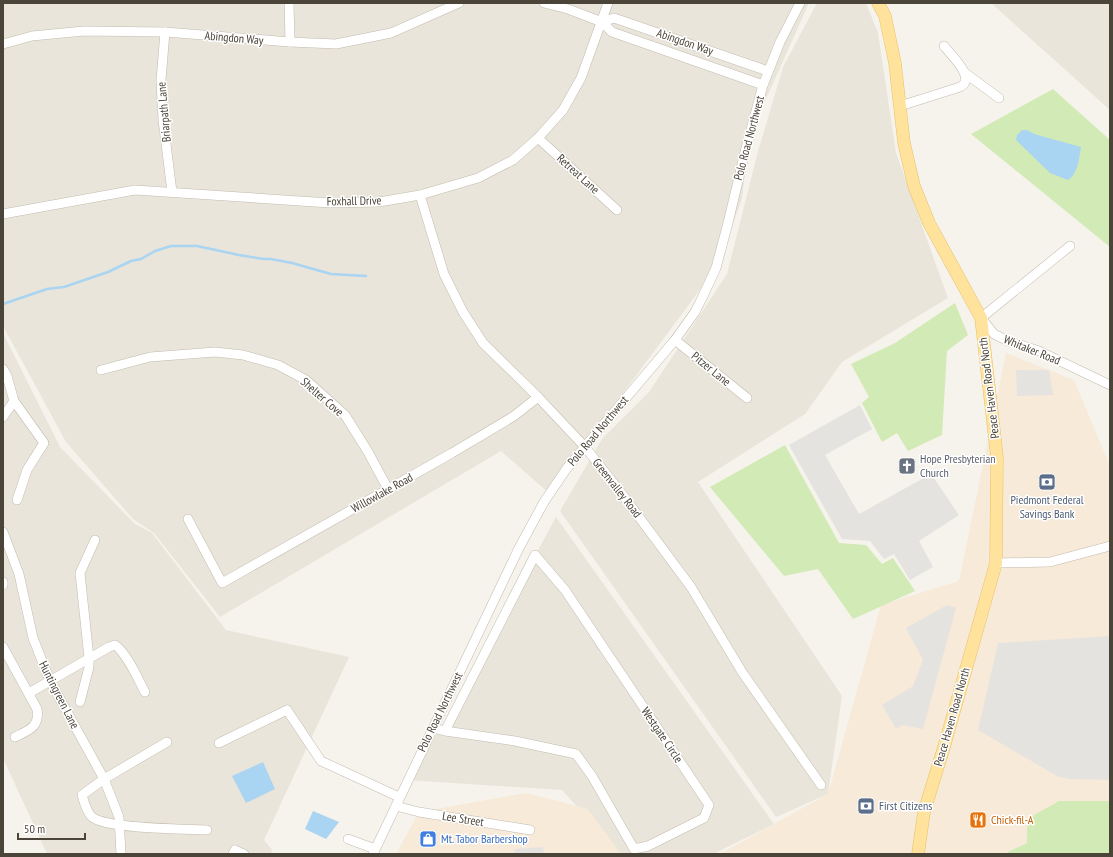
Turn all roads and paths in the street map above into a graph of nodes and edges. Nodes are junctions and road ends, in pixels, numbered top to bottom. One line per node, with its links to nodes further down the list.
1 (289, 3): 9 (street)
2 (459, 3): 9 (street, Abingdon Way)
3 (544, 3): 7 (street, Abingdon Way)
4 (608, 3): 7 (street, Foxhall Drive)
5 (800, 3): 12 (street, Polo Road Northwest)
6 (878, 3): 16 (main road, Peace Haven Road North)
7 (602, 22): 12 (street, Abingdon Way); 14 (street, Abingdon Way); 17 (street, Foxhall Drive)
8 (164, 32): 9 (street, Abingdon Way); 10 (street, Abingdon Way); 18 (street, Briarpath Lane)
9 (290, 42)
10 (3, 44)
11 (944, 46): 13 (street)
12 (768, 71): 14 (street, Polo Road Northwest)
13 (965, 73): 15 (street); 16 (street)
14 (763, 85): 24 (street, Polo Road Northwest)
15 (999, 98)
16 (900, 106): 23 (main road, Peace Haven Road North)
17 (538, 138): 19 (street, Foxhall Drive); 20 (street, Retreat Lane)
18 (172, 192): 19 (street, Foxhall Drive); 21 (street, Foxhall Drive)
19 (420, 195): 28 (street, Greenvalley Road)
20 (617, 210)
21 (3, 214)
22 (1070, 246): 23 (street)
23 (981, 318): 27 (street, Whitaker Road); 41 (main road, Peace Haven Road North)
24 (674, 340): 29 (street, Pitzer Lane); 32 (street, Polo Road Northwest)
25 (3, 369): 30 (street)
26 (101, 370): 33 (street, Shelter Cove)
27 (1110, 385)
28 (538, 397): 32 (street, Greenvalley Road); 33 (street, Willowlake Road)
29 (747, 398)
30 (14, 401): 31 (street); 34 (street)
31 (3, 417)
32 (585, 447): 39 (street, Polo Road Northwest); 54 (street, Greenvalley Road)
33 (388, 489): 35 (street, Willowlake Road)
34 (17, 500)
35 (188, 519)
36 (3, 532): 44 (street, Huntingreen Lane)
37 (95, 540): 43 (street)
38 (1110, 546): 41 (street)
39 (520, 548): 40 (street); 48 (street, Polo Road Northwest)
40 (535, 555): 49 (street); 49 (street, Westgate Circle)
41 (996, 563): 64 (main road, Peace Haven Road North)
42 (3, 647): 46 (street)
43 (89, 658): 44 (street); 45 (street); 47 (street)
44 (50, 681): 46 (street); 53 (street, Huntingreen Lane)
45 (145, 692)
46 (29, 693): 50 (street)
47 (80, 702)
48 (433, 728): 49 (street, Westgate Circle); 55 (street, Polo Road Northwest)
49 (445, 731)
50 (15, 737)
51 (167, 742): 53 (street)
52 (219, 743): 55 (street, Lee Street)
53 (104, 778): 56 (street, Huntingreen Lane); 56 (street)
54 (821, 785)
55 (398, 801): 58 (street, Lee Street); 60 (street, Polo Road Northwest)
56 (120, 826): 57 (street); 61 (street, Huntingreen Lane)
57 (207, 830)
58 (530, 830)
59 (348, 840): 60 (street)
60 (374, 852)
61 (121, 854)
62 (233, 854): 63 (street)
63 (244, 854)
64 (918, 854)

